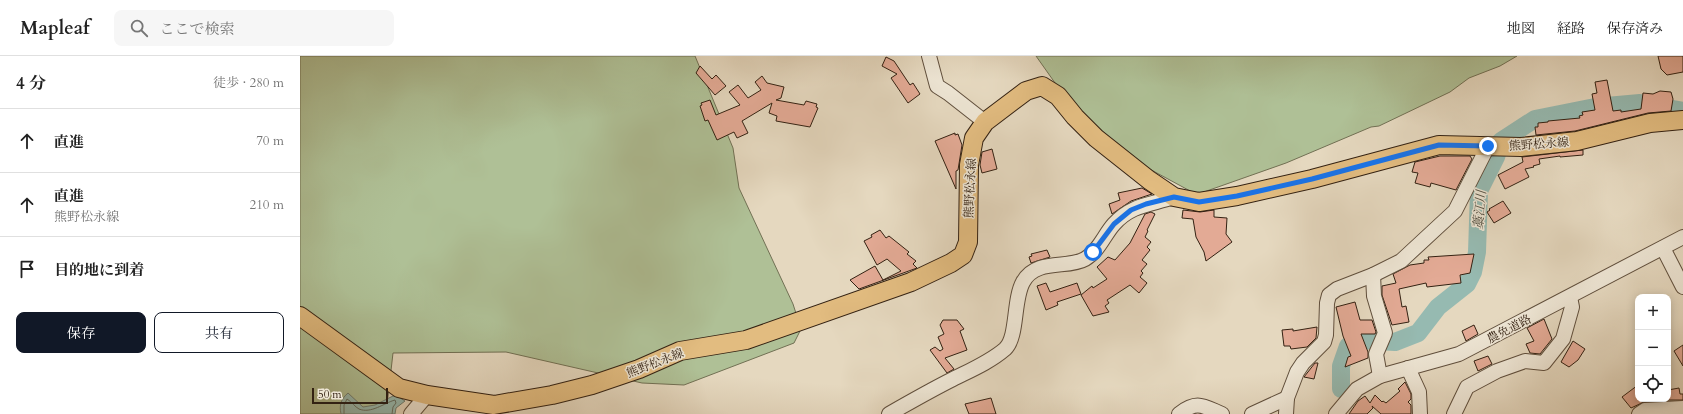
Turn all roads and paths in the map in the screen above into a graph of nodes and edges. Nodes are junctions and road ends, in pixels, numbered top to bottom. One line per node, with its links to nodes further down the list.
1 (928, 56): 3 (street)
2 (1683, 120): 4 (main road, 熊野松永線)
3 (985, 122): 5 (main road, 熊野松永線); 14 (main road, 熊野松永線)
4 (1496, 146): 5 (main road, 熊野松永線); 8 (street)
5 (1174, 197): 18 (street)
6 (1683, 237): 7 (street, 農免道路)
7 (1663, 248): 9 (street); 10 (street, 農免道路)
8 (1373, 275): 13 (street); 15 (street)
9 (1683, 287)
10 (1570, 297): 12 (street, 農免道路); 25 (street)
11 (300, 316): 14 (main road, 熊野松永線)
12 (1408, 368): 13 (street, 農免道路); 24 (street)
13 (1380, 376): 23 (street, 農免道路)
14 (427, 395): 17 (street)
15 (1287, 398): 21 (street); 22 (street)
16 (1683, 408): 26 (street)
17 (411, 414)
18 (889, 414)
19 (1178, 414): 20 (street)
20 (1222, 414)
21 (1252, 414)
22 (1286, 414)
23 (1336, 414)
24 (1420, 414)
25 (1454, 414)
26 (1639, 414)

